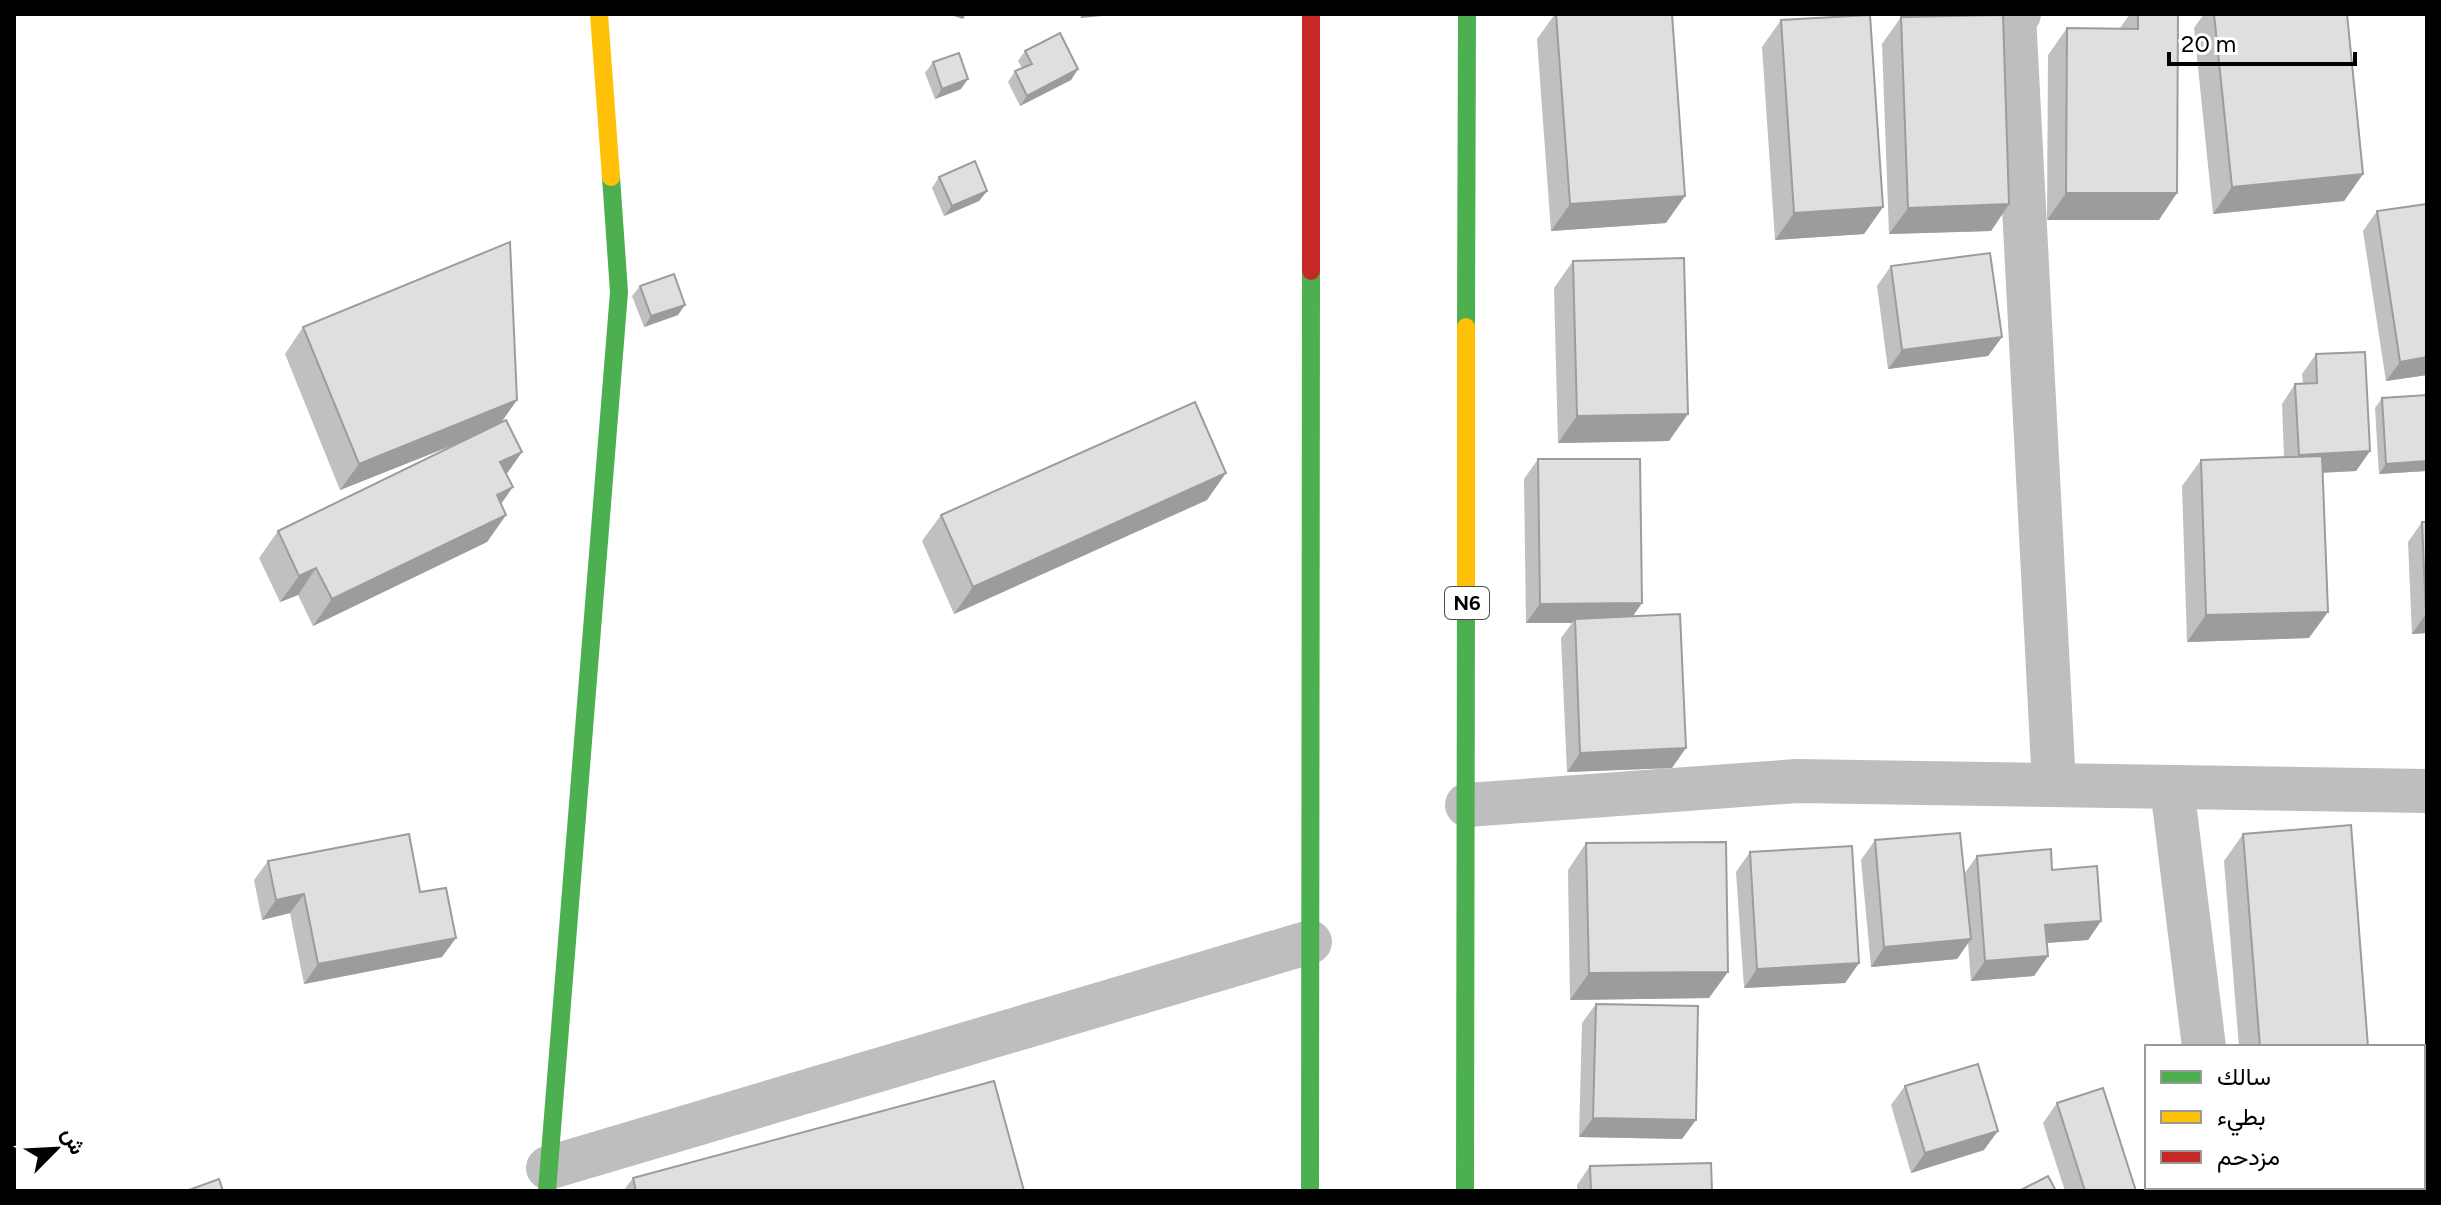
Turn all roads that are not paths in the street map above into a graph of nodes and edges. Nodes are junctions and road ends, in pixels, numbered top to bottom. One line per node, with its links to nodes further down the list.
1 (599, 14): 12 (main road)
2 (1311, 14): 10 (main road)
3 (1467, 14): 9 (main road, N6)
4 (1932, 14): 5 (street)
5 (2017, 14): 6 (street)
6 (2054, 785): 7 (street); 9 (street)
7 (2172, 787): 8 (street); 11 (street)
8 (2427, 791)
9 (1467, 805): 14 (main road, N6)
10 (1310, 942): 12 (street); 13 (main road)
11 (2204, 1045)
12 (548, 1179)
13 (1310, 1191)
14 (1465, 1191)

